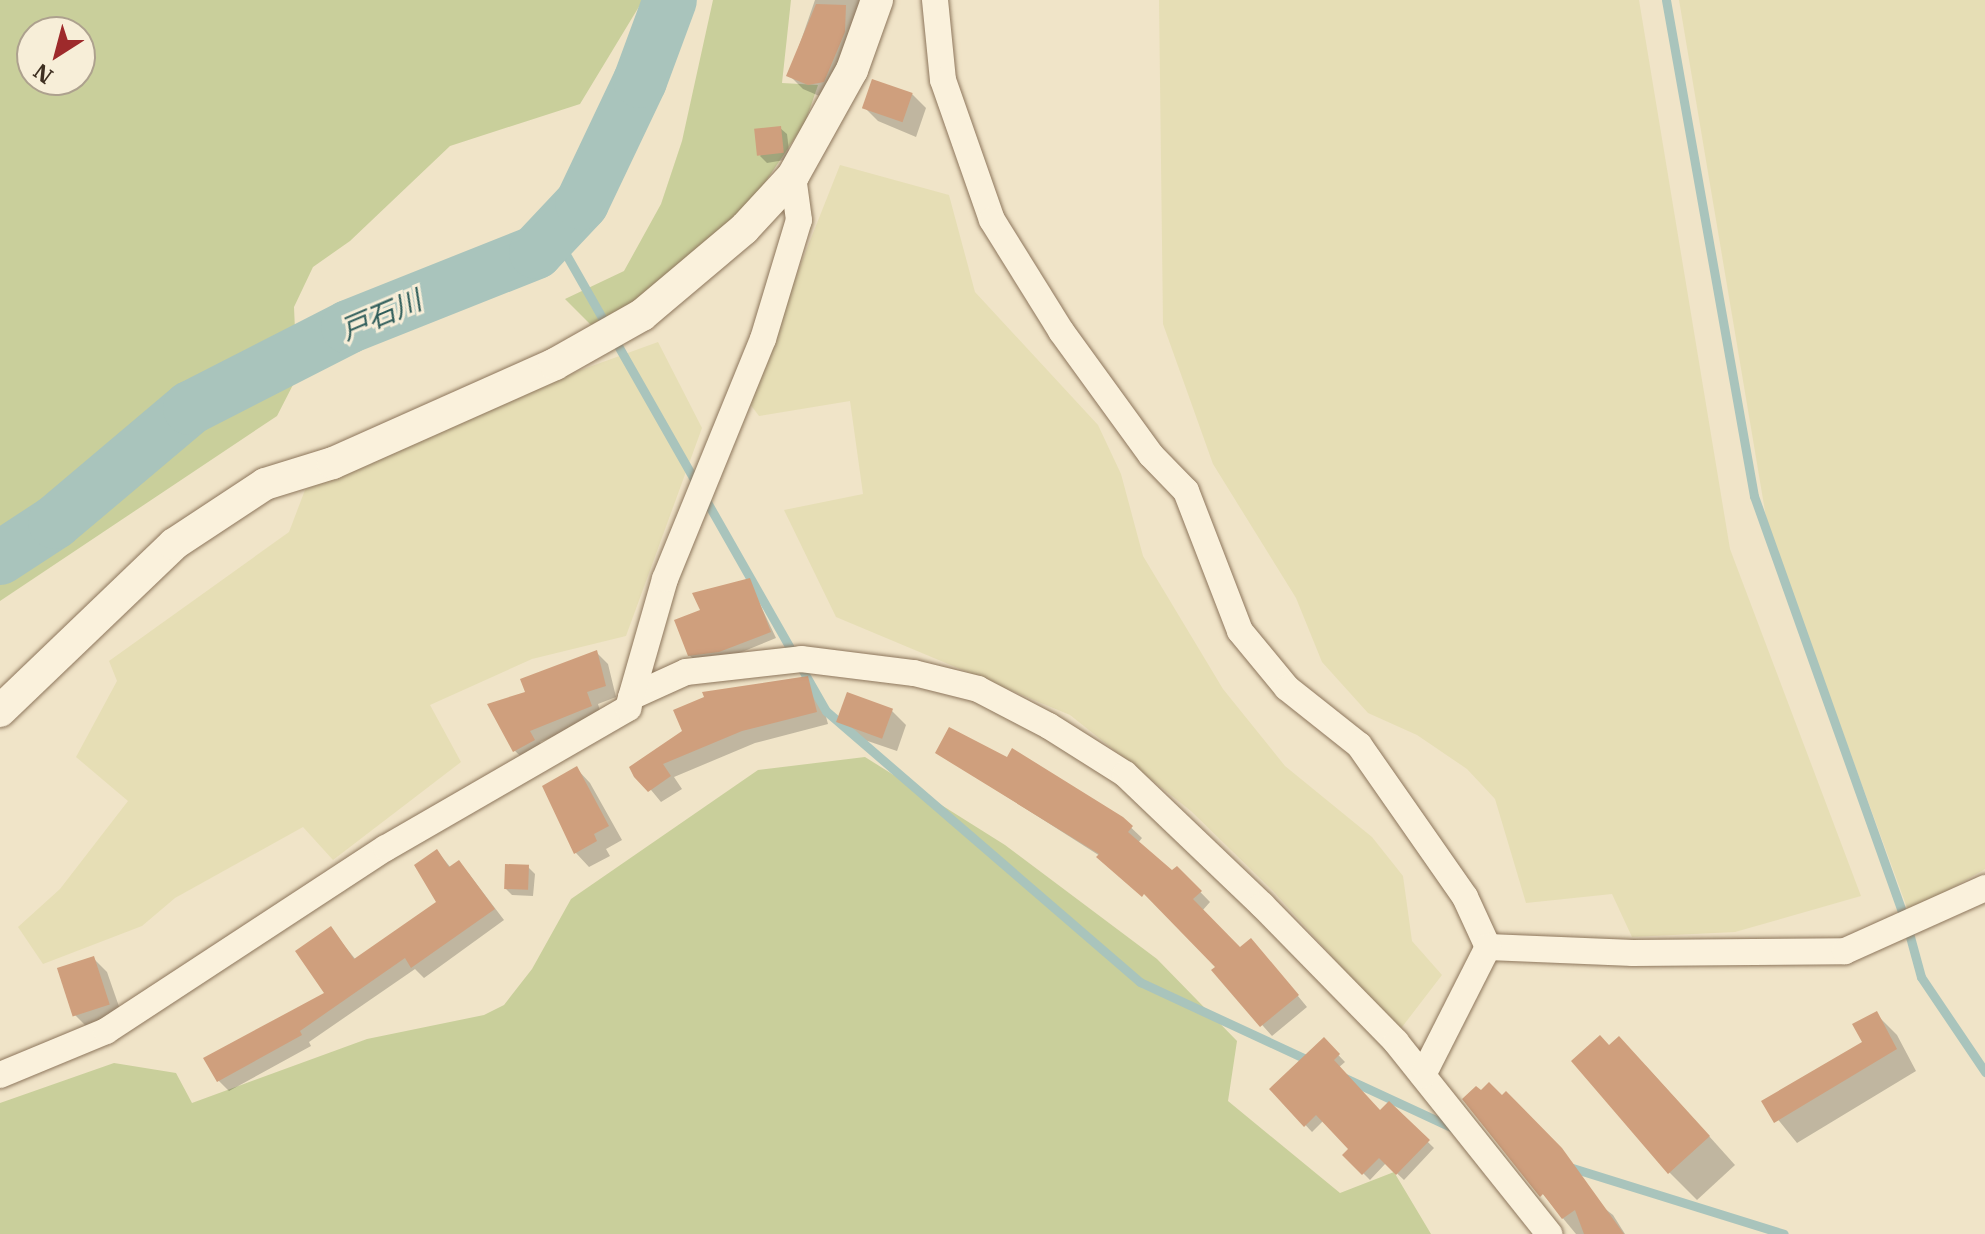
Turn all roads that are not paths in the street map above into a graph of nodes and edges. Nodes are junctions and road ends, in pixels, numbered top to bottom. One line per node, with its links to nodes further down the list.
1 (877, 0): 3 (street)
2 (935, 0): 7 (street)
3 (793, 176): 4 (street); 5 (street)
4 (631, 697): 8 (street); 9 (street)
5 (0, 711)
6 (1985, 888): 7 (street)
7 (1488, 947): 9 (street)
8 (0, 1075)
9 (1423, 1075): 10 (street)
10 (1549, 1234)

